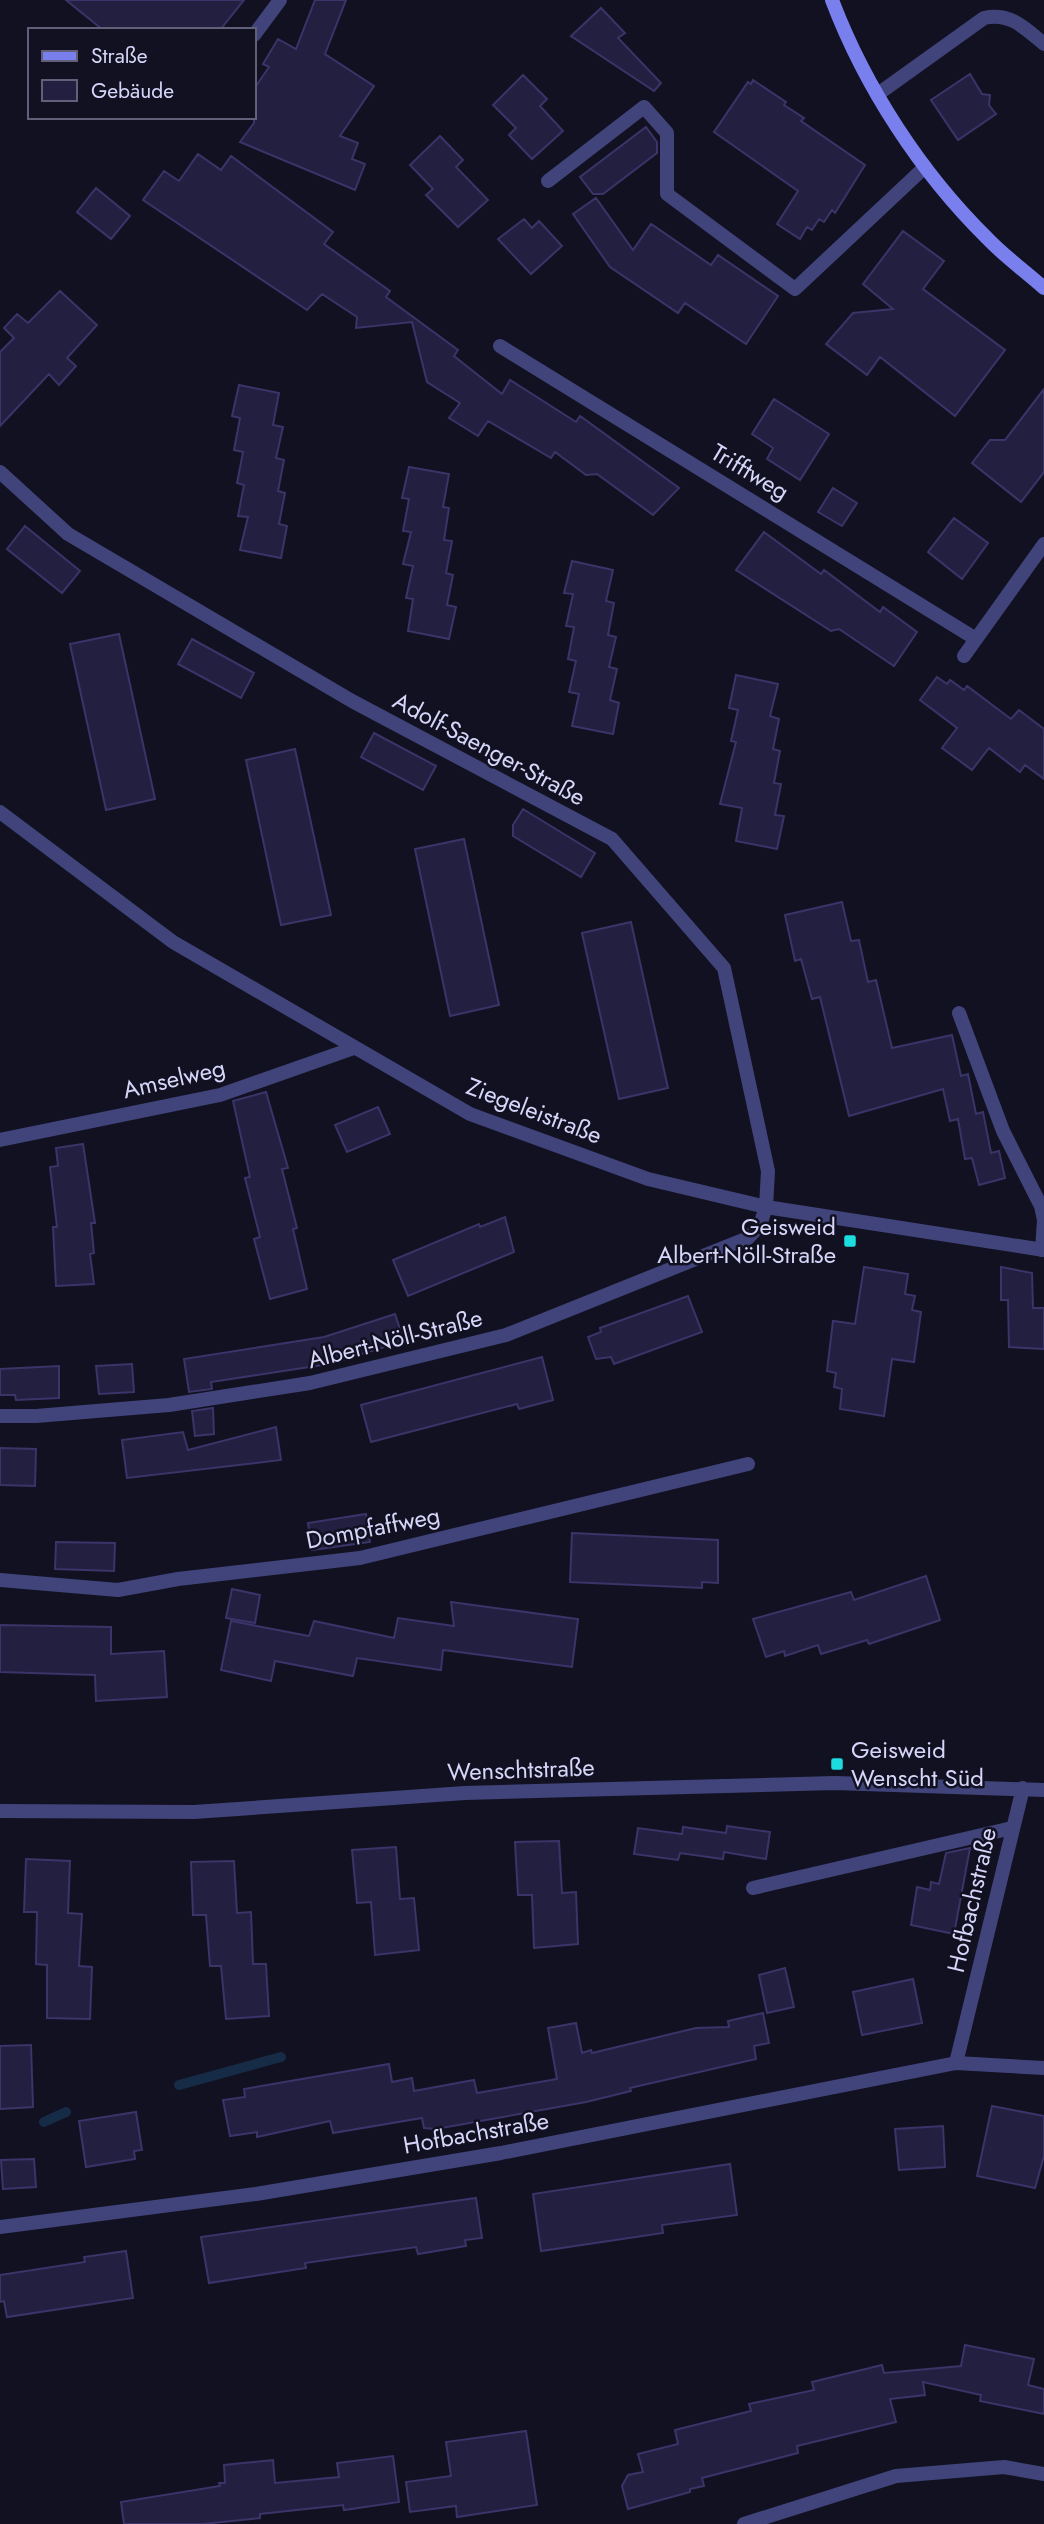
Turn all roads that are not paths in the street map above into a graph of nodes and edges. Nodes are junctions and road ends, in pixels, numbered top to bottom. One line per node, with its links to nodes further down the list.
1 (280, 0): 3 (street)
2 (832, 0): 5 (street)
3 (256, 32)
4 (1044, 44): 5 (street)
5 (878, 94): 6 (street)
6 (925, 167): 7 (street); 8 (street)
7 (548, 181)
8 (1044, 288)
9 (500, 346): 12 (street, Trifftweg)
10 (0, 472): 18 (street, Adolf-Saenger-Straße)
11 (1044, 544): 12 (street)
12 (976, 639): 13 (street)
13 (964, 656)
14 (0, 812): 16 (street, Ziegeleistraße)
15 (959, 1013): 19 (street)
16 (354, 1048): 17 (street, Amselweg); 18 (street, Ziegeleistraße)
17 (0, 1140)
18 (766, 1207): 19 (street, Ziegeleistraße); 20 (street, Albert-Nöll-Straße)
19 (1043, 1250)
20 (0, 1416)
21 (748, 1464): 22 (street, Dompfaffweg)
22 (0, 1580)
23 (1023, 1788): 24 (street, Wenschtstraße); 25 (street, Wenschtstraße); 26 (street, Hofbachstraße)
24 (1044, 1790)
25 (0, 1811)
26 (1012, 1828): 27 (street); 28 (street, Hofbachstraße)
27 (753, 1888)
28 (957, 2063): 29 (street, Hofbachstraße); 30 (street, Hofbachstraße)
29 (1044, 2068)
30 (0, 2227)
31 (1044, 2474): 32 (street)
32 (744, 2524)

